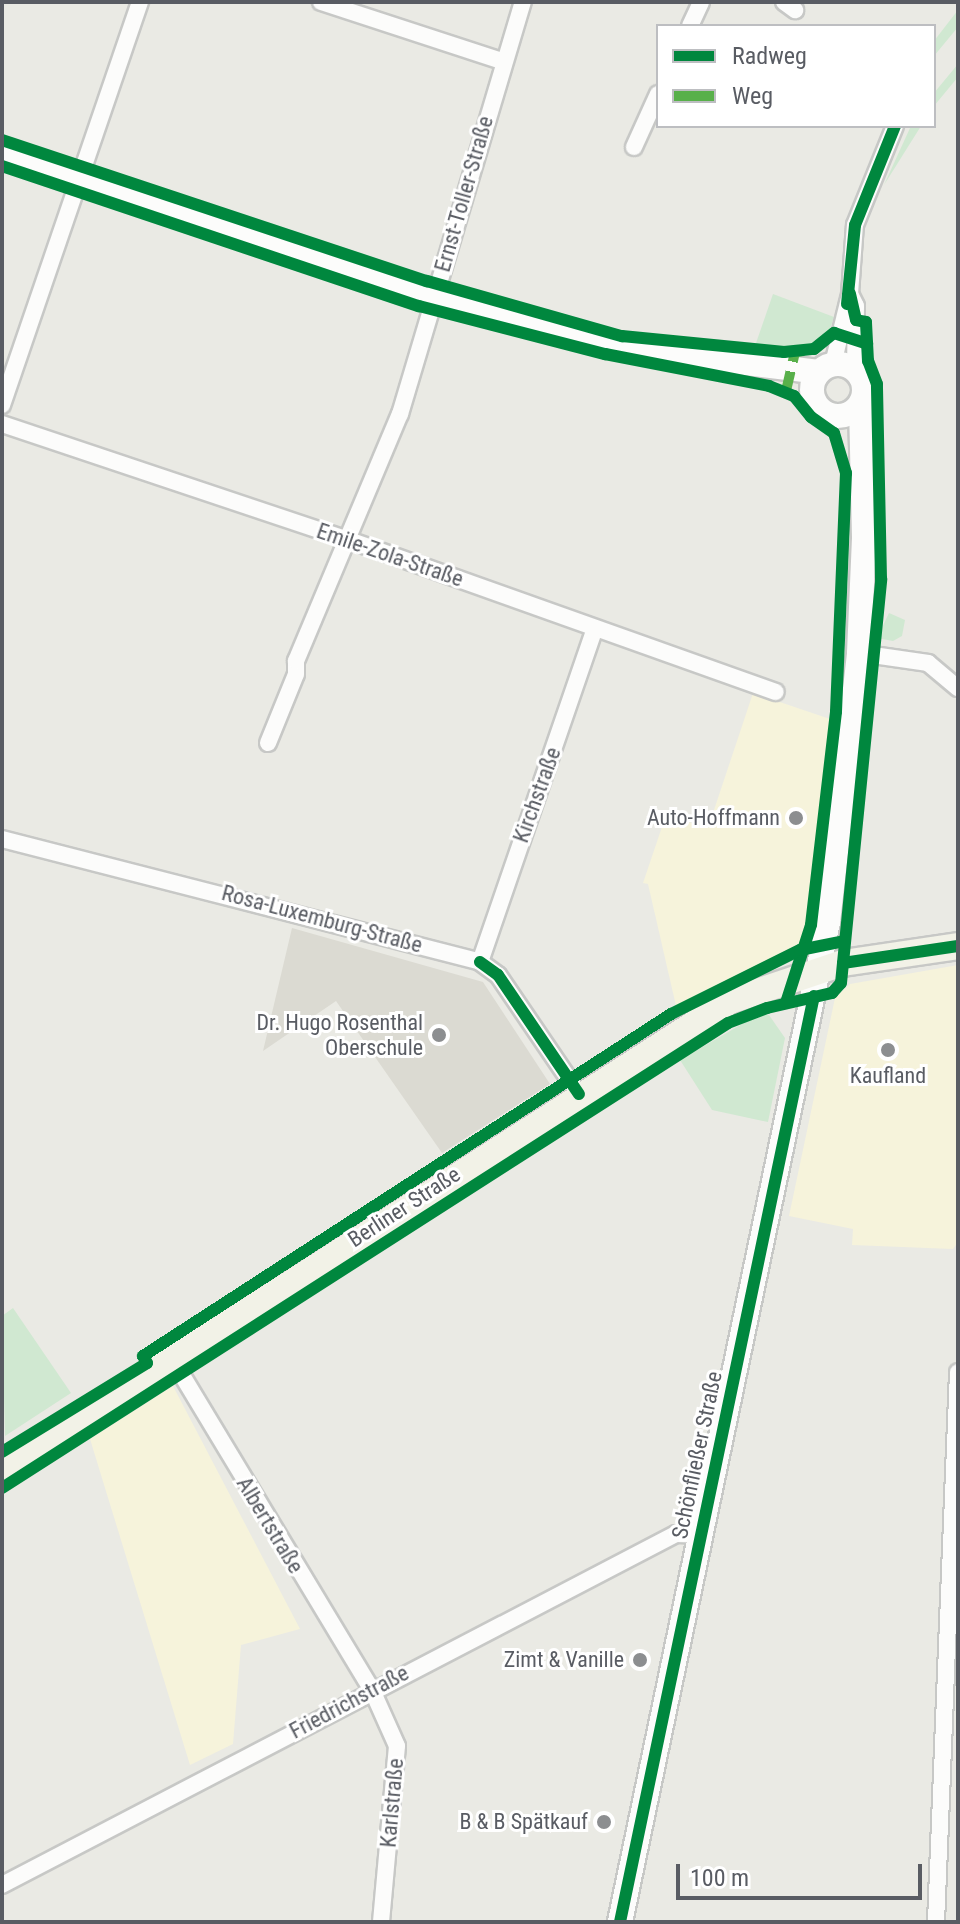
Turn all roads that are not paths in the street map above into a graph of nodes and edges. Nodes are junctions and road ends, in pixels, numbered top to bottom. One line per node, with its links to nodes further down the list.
1 (140, 2): 11 (street)
2 (321, 2): 6 (street)
3 (523, 2): 6 (street, Ernst-Toller-Straße)
4 (701, 2): 5 (street)
5 (691, 24)
6 (501, 61): 12 (street, Ernst-Toller-Straße)
7 (656, 98): 9 (street)
8 (894, 128): 13 (street)
9 (634, 147)
10 (2, 152): 11 (main road)
11 (77, 177): 12 (main road); 15 (street)
12 (435, 296): 13 (main road); 19 (street, Ernst-Toller-Straße)
13 (830, 375): 14 (main road, Schönfließer Straße); 16 (main road)
14 (861, 404): 16 (main road); 18 (main road, Schönfließer Straße)
15 (2, 405)
16 (837, 416): 18 (main road)
17 (2, 424): 19 (street, Emile-Zola-Straße)
18 (862, 479): 21 (main road, Schönfließer Straße)
19 (346, 539): 20 (street, Emile-Zola-Straße); 24 (street, Ernst-Toller-Straße)
20 (595, 628): 23 (street, Emile-Zola-Straße); 27 (street, Kirchstraße)
21 (859, 653): 22 (street); 28 (main road, Schönfließer Straße)
22 (958, 688)
23 (776, 692)
24 (268, 743)
25 (2, 839): 27 (street, Rosa-Luxemburg-Straße)
26 (958, 946): 28 (main road, Berliner Straße)
27 (480, 962): 29 (street)
28 (819, 969): 29 (main road, Berliner Straße); 33 (main road, Schönfließer Straße)
29 (579, 1094): 30 (main road, Berliner Straße)
30 (171, 1357): 32 (main road, Berliner Straße); 34 (street, Albertstraße)
31 (958, 1372): 38 (street)
32 (3, 1467)
33 (701, 1535): 34 (street, Friedrichstraße); 37 (main road, Schönfließer Straße)
34 (372, 1690): 35 (street, Friedrichstraße); 36 (street, Karlstraße)
35 (2, 1885)
36 (381, 1922)
37 (620, 1922)
38 (936, 1922)

